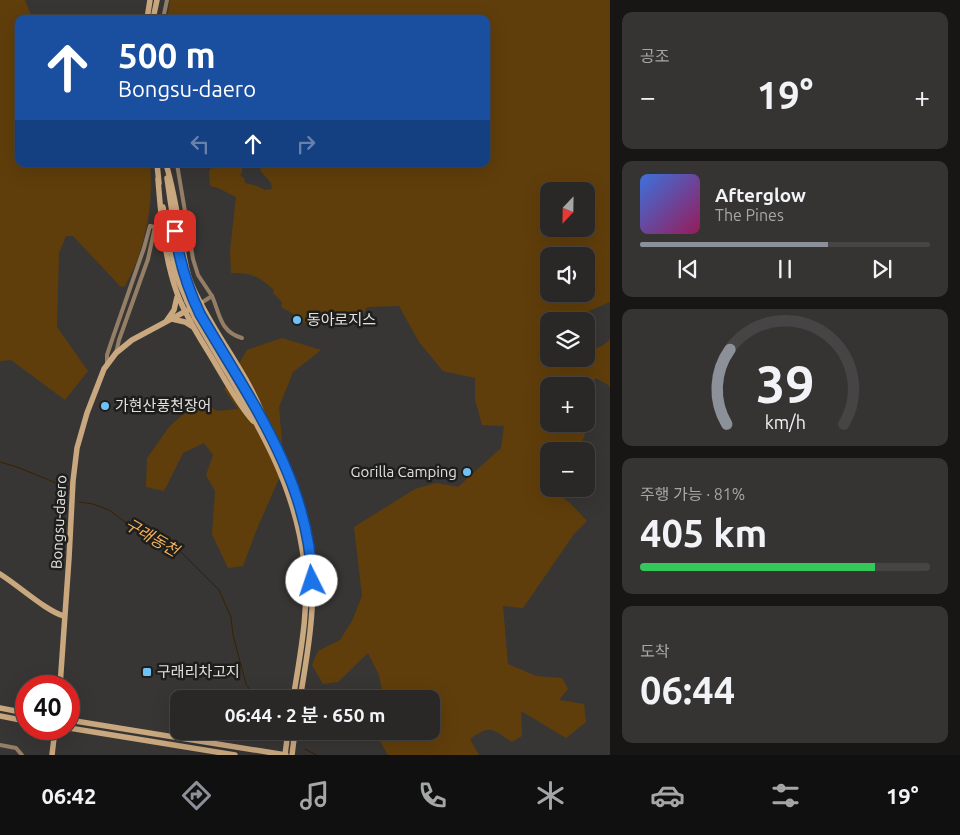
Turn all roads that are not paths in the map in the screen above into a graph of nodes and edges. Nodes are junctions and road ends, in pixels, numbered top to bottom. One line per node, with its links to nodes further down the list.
1 (150, 0): 4 (street)
2 (157, 0): 5 (street)
3 (166, 0): 6 (street)
4 (147, 15)
5 (154, 15)
6 (164, 15)
7 (157, 167): 11 (street)
8 (166, 167): 14 (street)
9 (167, 167): 15 (street)
10 (177, 167): 13 (street)
11 (158, 180): 12 (street); 14 (street)
12 (177, 292): 16 (street); 18 (street)
13 (212, 296): 15 (street); 21 (street)
14 (190, 300): 26 (street, bridge)
15 (201, 303): 16 (street, Bongsu-daero); 26 (street)
16 (185, 311): 17 (street, Bongsu-daero); 19 (street)
17 (172, 319): 18 (street, Bongsu-daero); 19 (street)
18 (164, 323): 23 (street, Bongsu-daero)
19 (195, 328): 26 (street)
20 (121, 334): 22 (street, Bongsu-daero); 23 (street); 24 (street, Bongsu-daero)
21 (242, 338)
22 (112, 340): 24 (street); 25 (street, Bongsu-daero)
23 (130, 342): 24 (street, Bongsu-daero)
24 (116, 352): 25 (street, Bongsu-daero)
25 (107, 364): 28 (street, Bongsu-daero)
26 (265, 432): 30 (street); 31 (street)
27 (0, 574): 28 (street)
28 (64, 616): 29 (street, Bongsu-daero)
29 (61, 675)
30 (294, 690)
31 (301, 690)
32 (0, 708): 33 (street)
33 (15, 711)
34 (0, 716): 35 (street)
35 (15, 719)
36 (80, 722): 45 (street)
37 (80, 730): 44 (street)
38 (54, 740): 43 (street)
39 (287, 740): 45 (street)
40 (294, 740): 46 (street)
41 (0, 745): 42 (street)
42 (22, 755)
43 (52, 755)
44 (235, 755)
45 (285, 755)
46 (292, 755)

